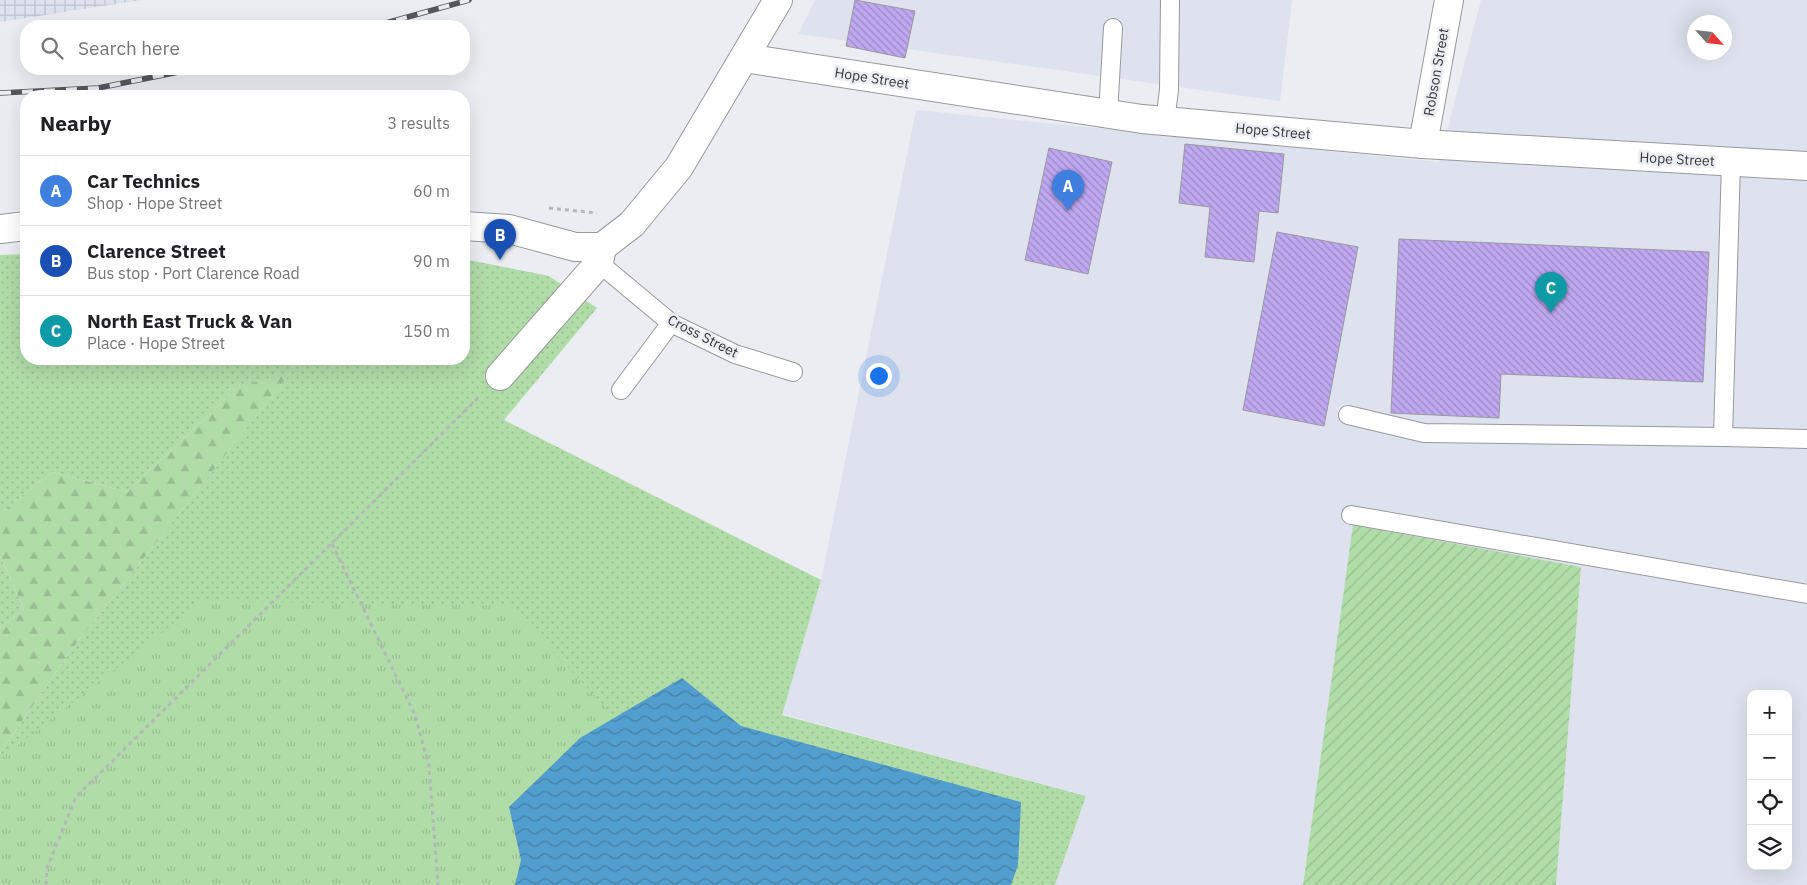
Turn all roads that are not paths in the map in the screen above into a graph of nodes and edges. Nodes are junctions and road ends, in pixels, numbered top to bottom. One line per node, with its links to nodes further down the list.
1 (778, 0): 5 (main road)
2 (1170, 0): 7 (lane)
3 (1450, 0): 8 (main road, Robson Street)
4 (1113, 28): 6 (lane)
5 (744, 58): 6 (main road, Hope Street); 14 (main road)
6 (1108, 114): 7 (main road, Hope Street)
7 (1165, 121): 8 (main road, Hope Street)
8 (1423, 144): 9 (main road, Hope Street)
9 (1731, 162): 10 (main road, Hope Street); 20 (lane)
10 (1807, 166)
11 (20, 226): 13 (main road)
12 (470, 226): 14 (main road)
13 (0, 228)
14 (601, 255): 15 (lane, Cross Street); 17 (main road)
15 (671, 323): 16 (lane, Cross Street); 18 (lane)
16 (793, 372)
17 (500, 376)
18 (621, 390)
19 (1348, 415): 20 (lane)
20 (1723, 437): 21 (lane)
21 (1807, 439)
22 (1351, 515): 23 (lane)
23 (1807, 594)

